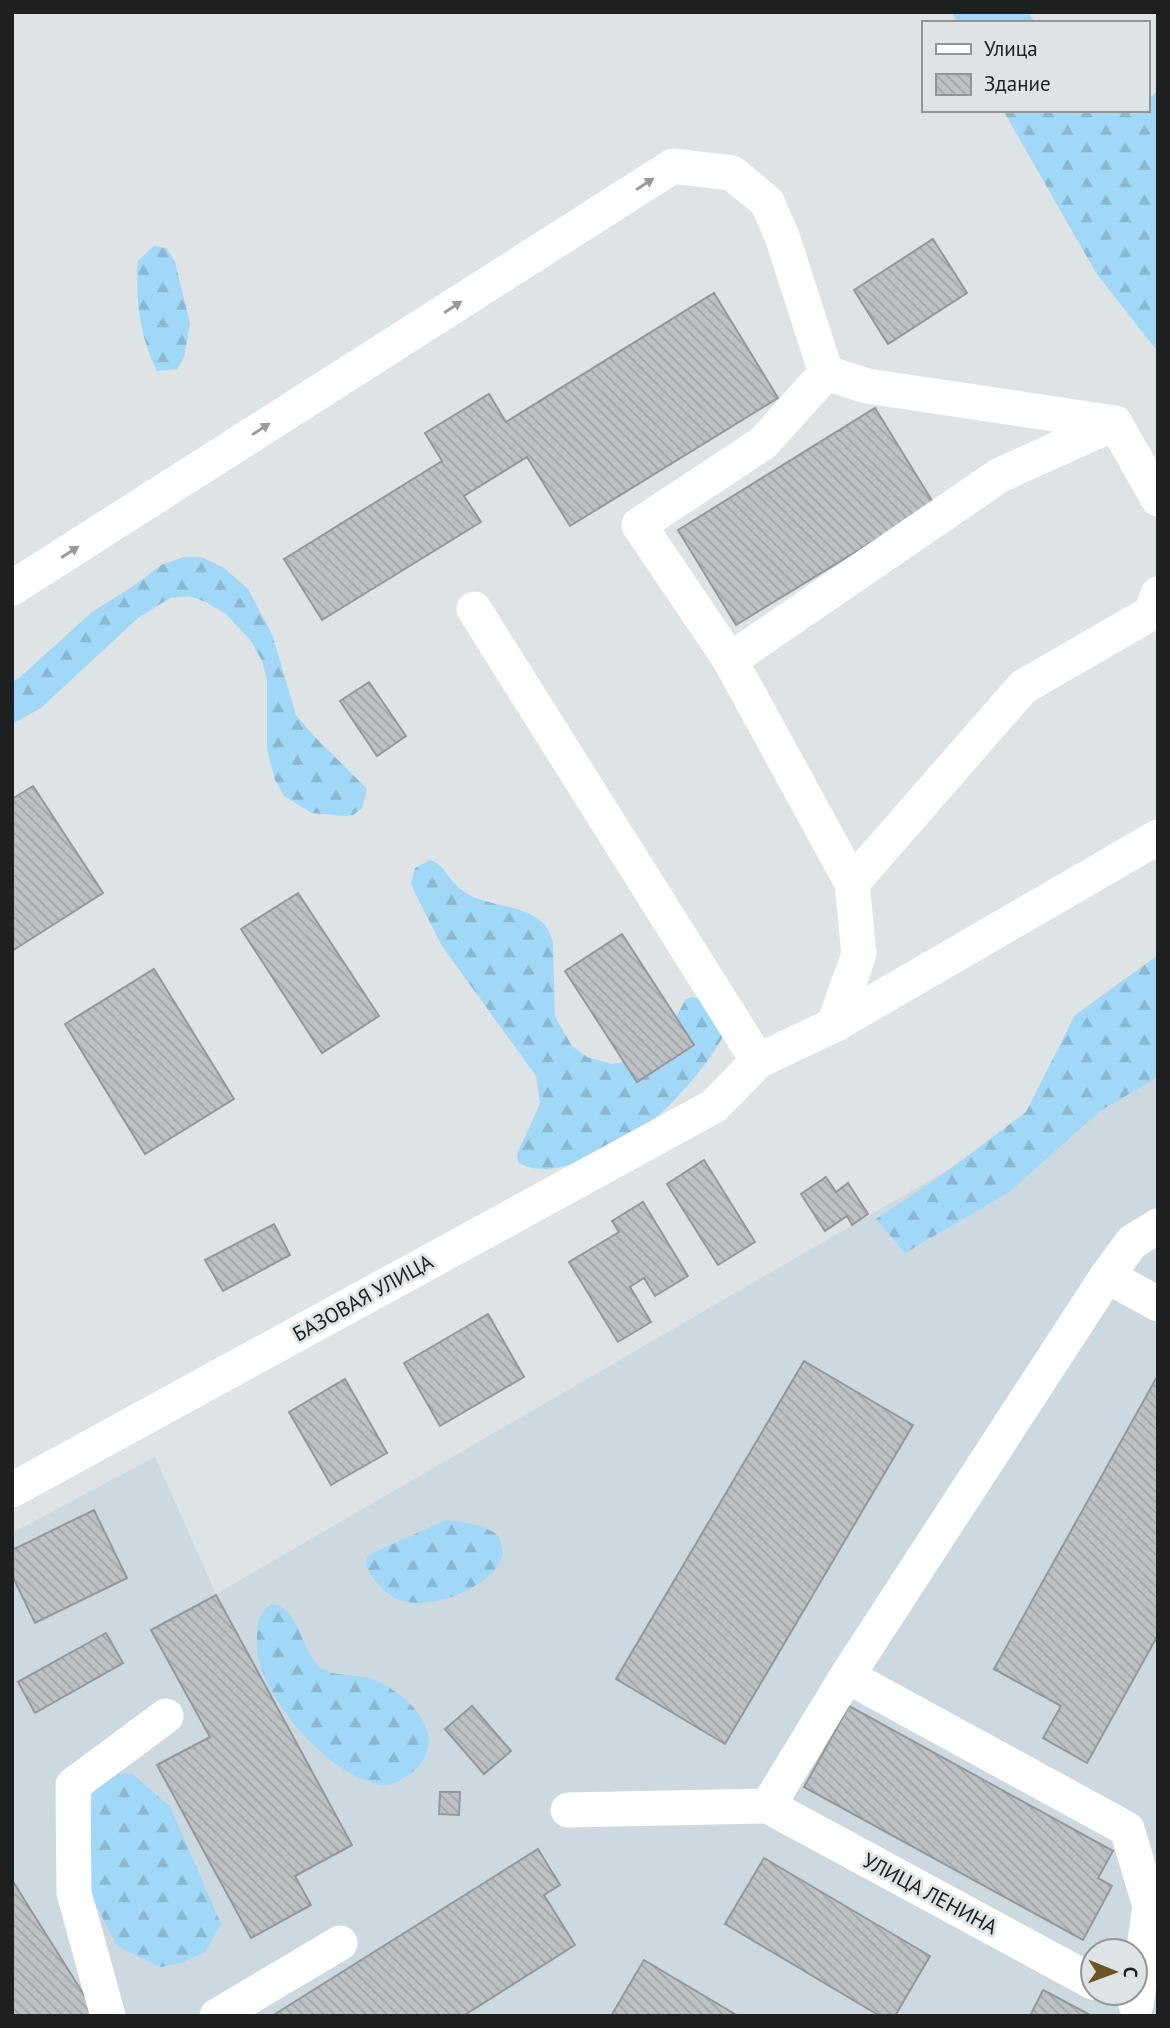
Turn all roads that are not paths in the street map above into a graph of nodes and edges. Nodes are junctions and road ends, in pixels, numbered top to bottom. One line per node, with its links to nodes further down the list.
1 (826, 373): 2 (street); 4 (street, one-way to 1); 7 (street)
2 (1115, 423): 3 (street); 7 (street)
3 (1158, 499)
4 (12, 589)
5 (1158, 594): 9 (street)
6 (474, 609): 11 (street)
7 (730, 660): 9 (street)
8 (1158, 837): 10 (street)
9 (852, 883): 10 (street)
10 (834, 1025): 11 (street)
11 (758, 1061): 15 (street, БАЗОВАЯ УЛИЦА)
12 (1158, 1226): 13 (street)
13 (1107, 1276): 14 (street); 16 (street)
14 (1158, 1304)
15 (12, 1490)
16 (847, 1676): 18 (street); 20 (street)
17 (166, 1716): 23 (street)
18 (768, 1805): 19 (street); 22 (street, УЛИЦА ЛЕНИНА)
19 (568, 1810)
20 (1145, 1937)
21 (340, 1943): 24 (street)
22 (1079, 1974)
23 (108, 2016)
24 (217, 2016)

